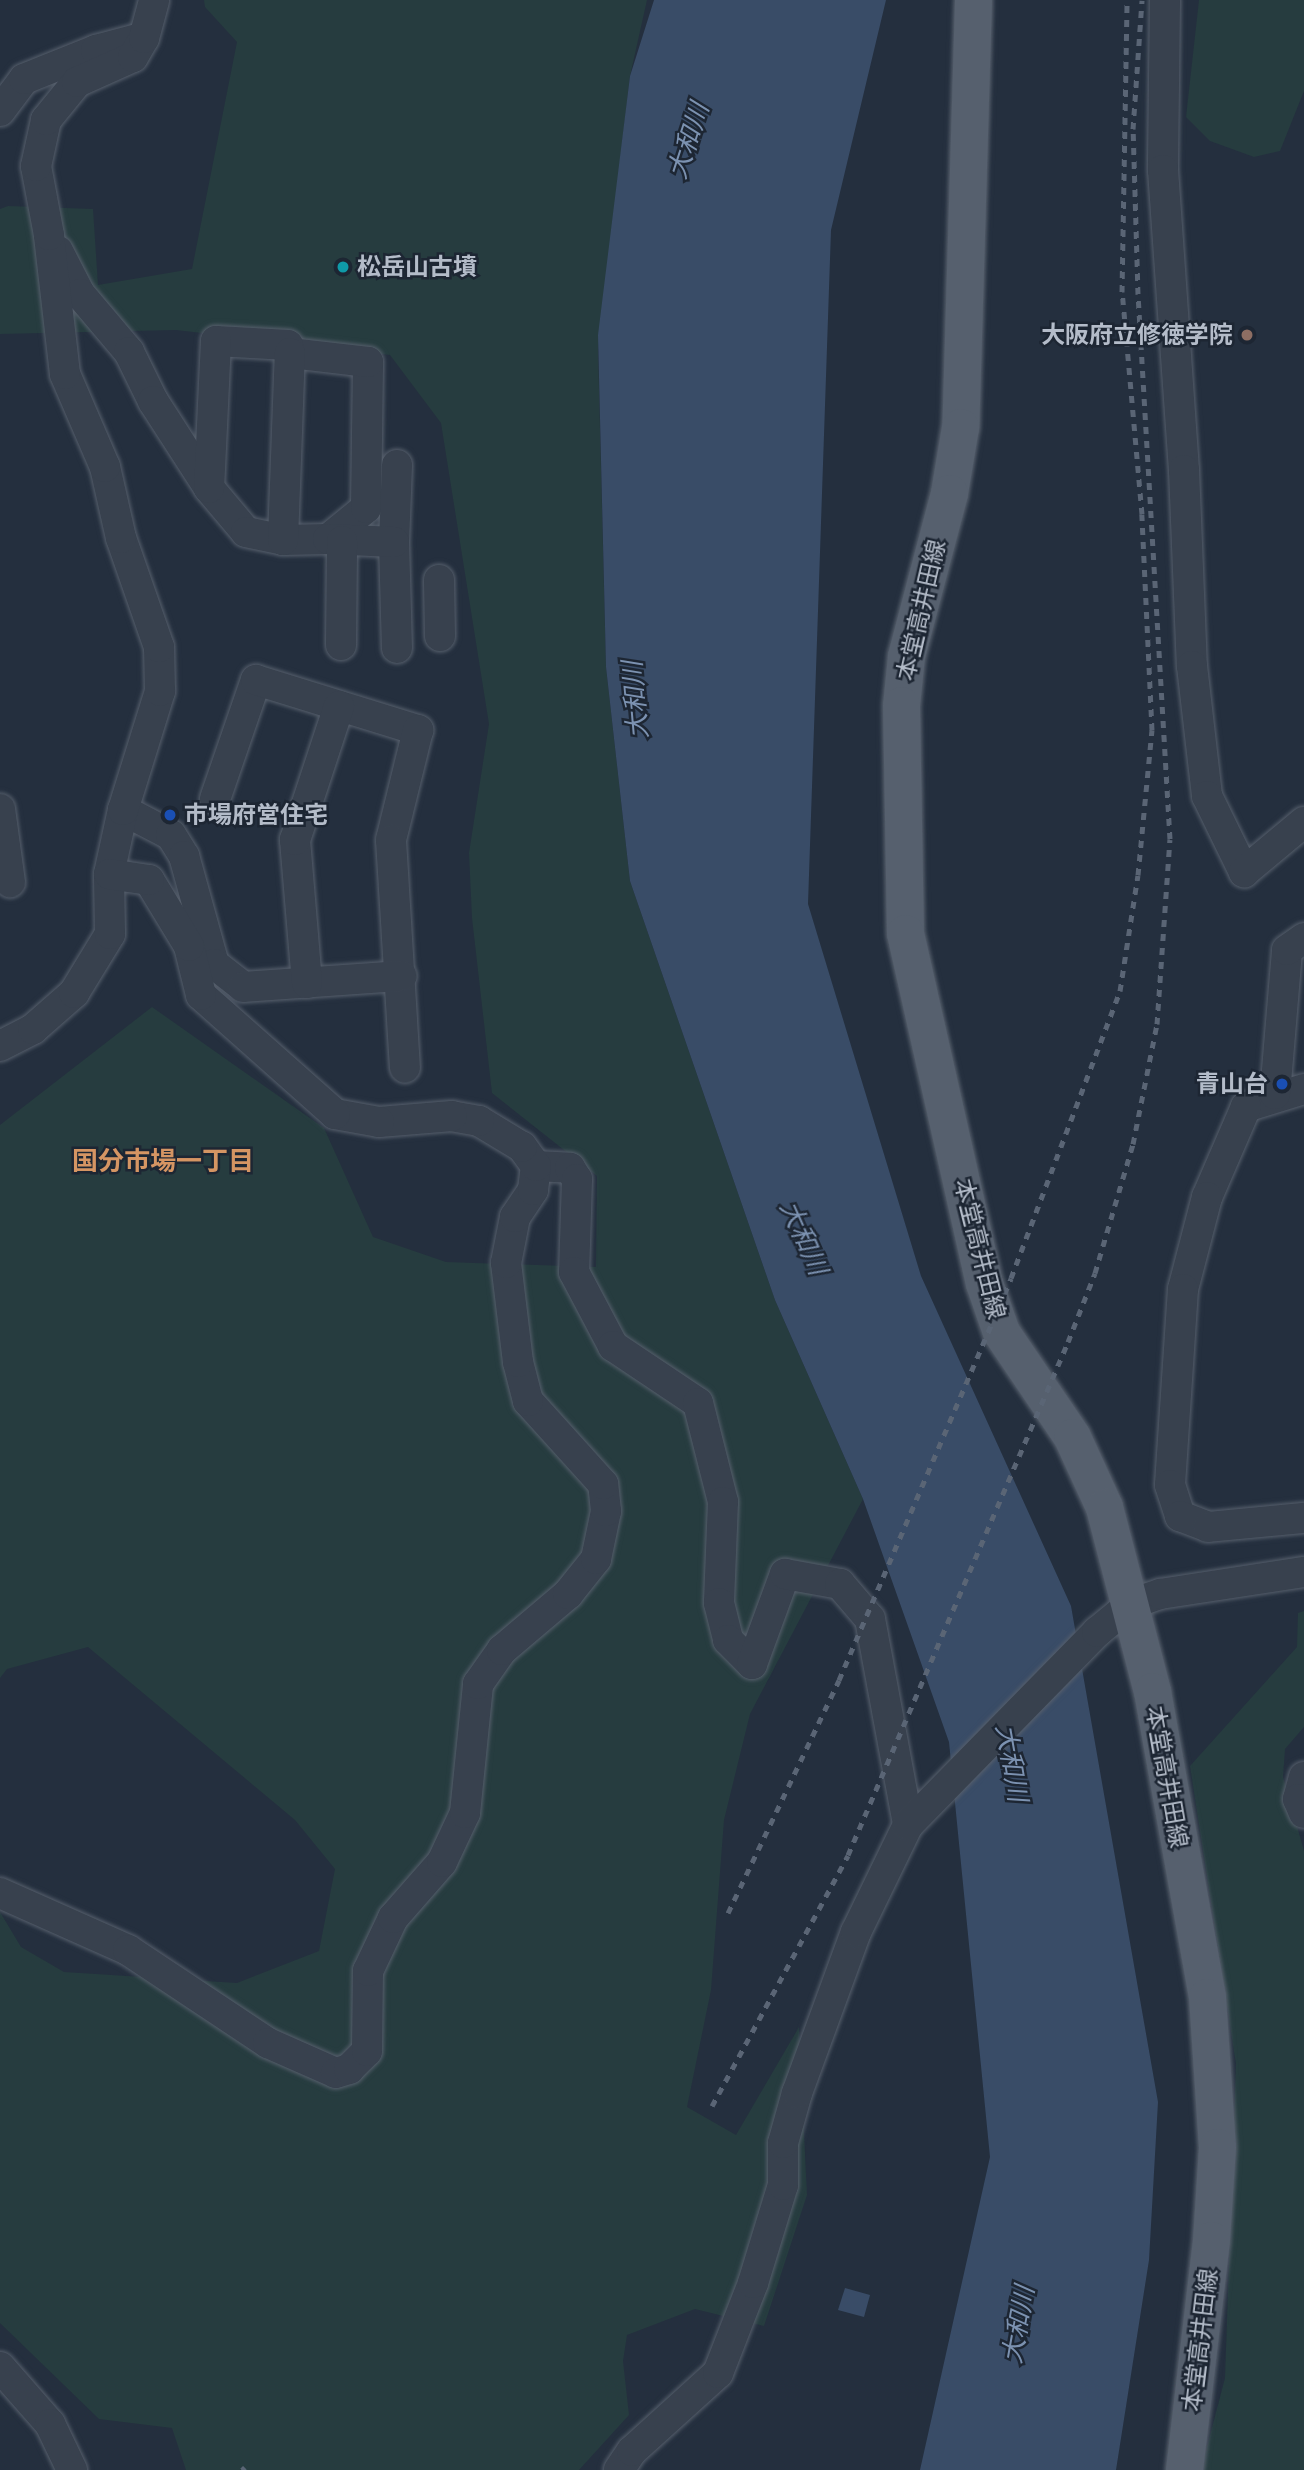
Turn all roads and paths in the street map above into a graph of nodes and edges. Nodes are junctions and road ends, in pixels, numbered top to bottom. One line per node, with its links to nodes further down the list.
1 (154, 0): 4 (street)
2 (973, 0): 33 (main road, 本堂高井田線)
3 (1165, 0): 21 (street)
4 (144, 38): 5 (street); 6 (street)
5 (0, 111)
6 (49, 235): 9 (street); 20 (street)
7 (290, 353): 9 (street); 10 (street); 11 (street)
8 (397, 466): 12 (street)
9 (209, 488): 10 (street)
10 (282, 540): 11 (street)
11 (335, 540): 12 (street); 15 (street)
12 (394, 542): 13 (street)
13 (395, 597): 14 (street); 16 (street)
14 (440, 636)
15 (341, 645)
16 (397, 648)
17 (339, 706): 18 (street); 25 (street); 26 (street)
18 (215, 799)
19 (0, 809): 23 (street)
20 (123, 810): 22 (street); 26 (street)
21 (1304, 822)
22 (109, 874): 27 (street); 30 (street)
23 (10, 882)
24 (1304, 938): 29 (street)
25 (402, 976): 26 (street); 28 (street)
26 (307, 983)
27 (0, 1046)
28 (405, 1068)
29 (1290, 1092): 31 (street)
30 (536, 1166): 36 (street); 37 (street)
31 (1304, 1517)
32 (1304, 1572): 33 (street)
33 (1131, 1604): 36 (street); 41 (main road, 本堂高井田線)
34 (1304, 1777): 35 (street)
35 (1304, 1813)
36 (914, 1819): 40 (street)
37 (0, 1893)
38 (0, 2367): 39 (street)
39 (72, 2470)
40 (619, 2470)
41 (1185, 2470)

